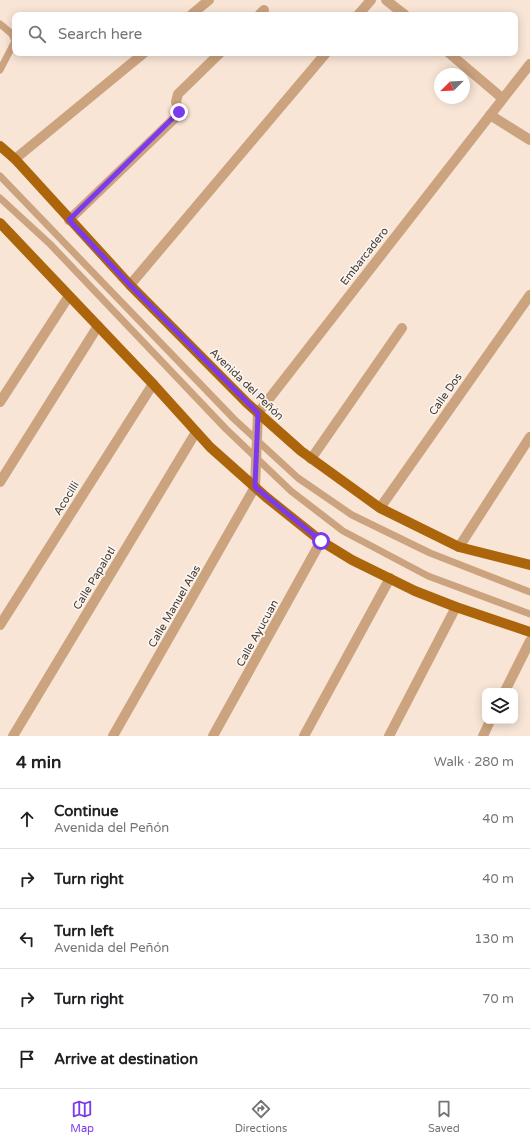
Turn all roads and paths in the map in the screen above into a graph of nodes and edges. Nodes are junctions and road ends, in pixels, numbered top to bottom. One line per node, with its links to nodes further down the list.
1 (209, 0): 4 (street)
2 (371, 0): 5 (street)
3 (386, 0): 6 (street)
4 (195, 12)
5 (361, 12)
6 (400, 12)
7 (0, 24): 8 (lane)
8 (12, 34)
9 (12, 47): 15 (lane)
10 (140, 56): 20 (street)
11 (217, 56): 23 (street)
12 (323, 56): 25 (street)
13 (453, 56): 16 (street)
14 (530, 64): 16 (street, Embarcadero)
15 (0, 70)
16 (502, 98): 17 (street, Embarcadero)
17 (490, 114): 18 (street); 32 (street, Embarcadero)
18 (530, 140)
19 (0, 146): 20 (main road, Avenida del Peñón)
20 (15, 159): 23 (main road, Avenida del Peñón)
21 (0, 176): 35 (lane)
22 (0, 198): 36 (lane)
23 (69, 220): 25 (main road, Avenida del Peñón)
24 (1, 225): 27 (main road)
25 (130, 285): 32 (main road, Avenida del Peñón)
26 (530, 295): 40 (street, Calle Dos)
27 (69, 296): 28 (main road); 31 (street)
28 (98, 326): 30 (main road); 38 (street)
29 (402, 328): 37 (street)
30 (153, 384): 33 (main road); 48 (street, Acocilli)
31 (0, 402)
32 (258, 413): 35 (street); 37 (main road, Avenida del Peñón)
33 (196, 432): 39 (main road); 53 (street, Calle Papalotl)
34 (530, 437): 42 (street)
35 (257, 440): 36 (street); 45 (lane)
36 (256, 459): 39 (street); 47 (lane)
37 (311, 459): 40 (main road, Avenida del Peñón)
38 (0, 482)
39 (255, 487): 41 (main road); 54 (street, Calle Manuel Alas)
40 (380, 508): 42 (main road, Avenida del Peñón)
41 (321, 541): 44 (main road); 55 (street, Calle Ayucuan)
42 (459, 547): 43 (main road, Avenida del Peñón)
43 (530, 565)
44 (390, 578): 46 (main road); 56 (street)
45 (530, 592)
46 (456, 607): 49 (main road); 57 (street)
47 (530, 614)
48 (0, 625)
49 (530, 632)
50 (530, 641): 51 (street)
51 (506, 688)
52 (489, 724): 58 (street)
53 (13, 736)
54 (113, 736)
55 (214, 736)
56 (304, 736)
57 (389, 736)
58 (483, 736)

